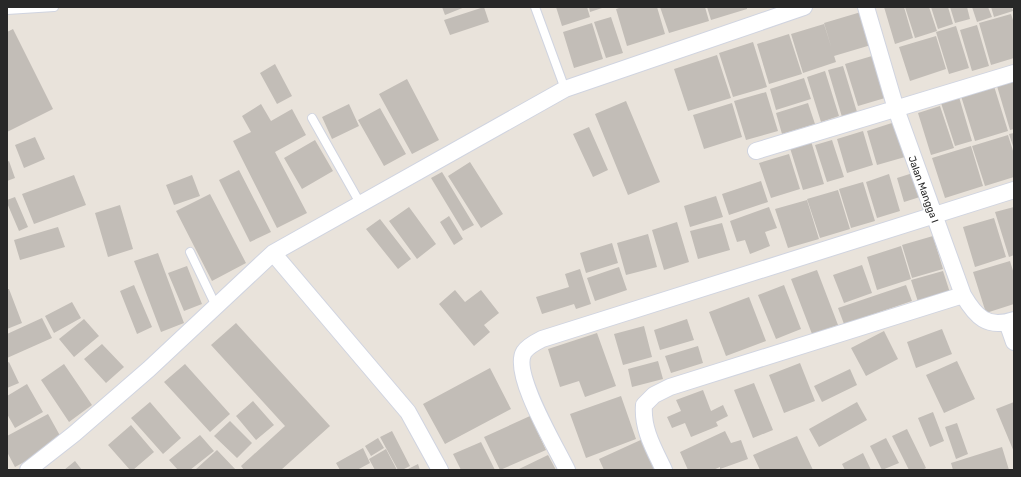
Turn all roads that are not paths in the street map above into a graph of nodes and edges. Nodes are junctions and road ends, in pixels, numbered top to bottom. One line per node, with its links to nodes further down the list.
1 (54, 7): 5 (lane)
2 (536, 7): 7 (lane)
3 (804, 7): 7 (street)
4 (866, 7): 8 (street, Jalan Mangga I)
5 (7, 10)
6 (1014, 73): 8 (street)
7 (566, 89): 12 (street)
8 (896, 109): 10 (street); 13 (street, Jalan Mangga I)
9 (312, 118): 12 (lane)
10 (756, 151)
11 (1014, 190): 13 (street)
12 (360, 203): 15 (street)
13 (934, 217): 16 (street, Jalan Mangga I); 22 (street)
14 (190, 252): 17 (lane)
15 (273, 253): 17 (street); 21 (street)
16 (963, 295): 18 (street, Jalan Mangga I); 23 (street)
17 (216, 306): 20 (street)
18 (1010, 321): 19 (street, Jalan Mangga I)
19 (1014, 342)
20 (28, 470)
21 (440, 470)
22 (567, 470)
23 (664, 470)

